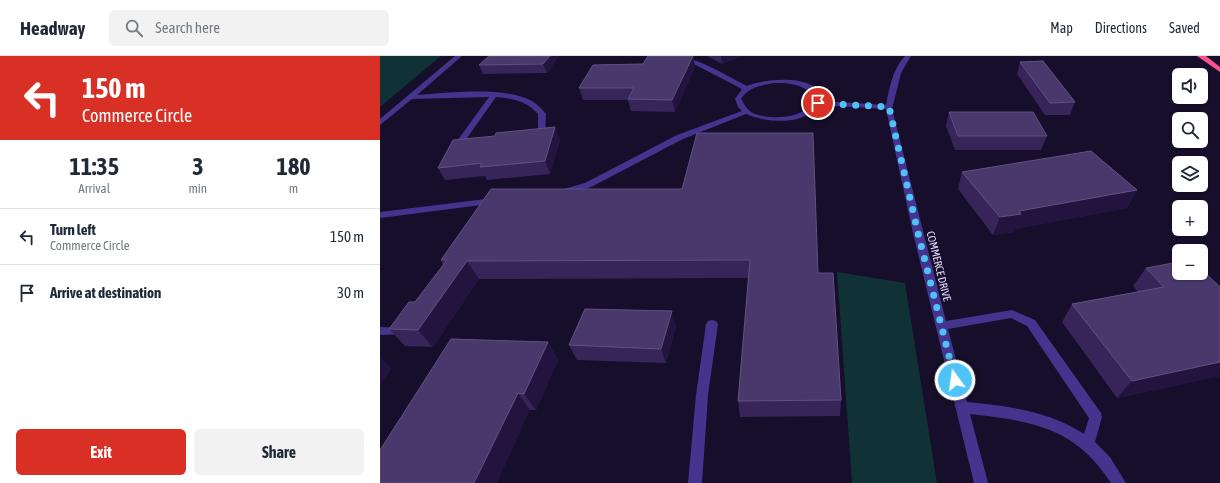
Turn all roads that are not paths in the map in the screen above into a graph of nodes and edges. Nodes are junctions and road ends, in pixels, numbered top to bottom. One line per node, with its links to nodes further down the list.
1 (459, 56): 8 (street)
2 (673, 56): 6 (street)
3 (908, 56): 10 (street)
4 (1201, 56): 5 (highway)
5 (1220, 70)
6 (746, 89): 9 (street); 11 (street)
7 (494, 94): 8 (street); 13 (street); 14 (street)
8 (410, 97): 12 (street)
9 (818, 103): 10 (street); 11 (street)
10 (889, 107): 20 (street, COMMERCE DRIVE)
11 (746, 112): 15 (street)
12 (380, 123)
13 (527, 135)
14 (483, 139)
15 (554, 194)
16 (380, 215): 17 (street)
17 (484, 215)
18 (712, 324): 24 (street)
19 (409, 325): 21 (street)
20 (942, 326): 22 (street, COMMERCE DRIVE); 23 (street)
21 (380, 331)
22 (962, 407): 23 (street); 25 (street, COMMERCE DRIVE)
23 (1088, 445): 26 (street)
24 (695, 483)
25 (981, 483)
26 (1119, 483)

